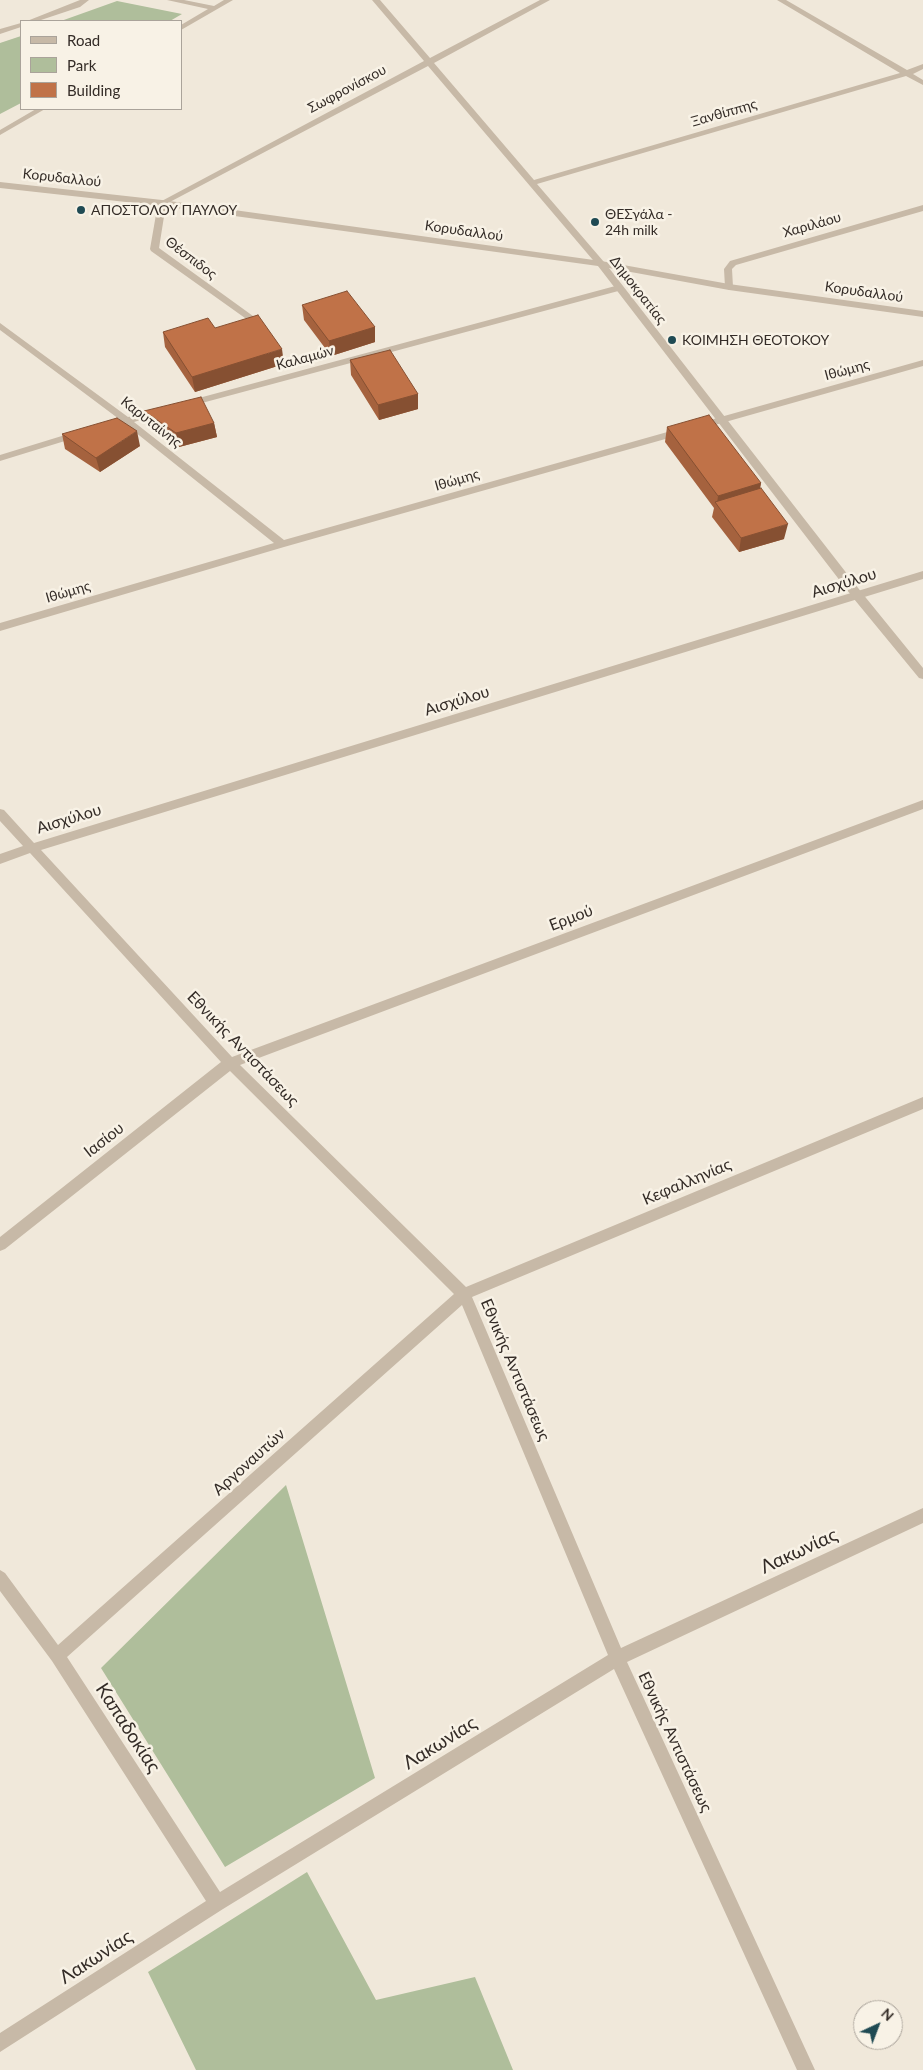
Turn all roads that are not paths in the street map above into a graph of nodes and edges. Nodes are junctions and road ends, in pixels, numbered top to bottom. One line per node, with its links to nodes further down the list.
1 (85, 0): 8 (street)
2 (171, 0): 7 (street)
3 (229, 0): 7 (street)
4 (376, 0): 12 (street, Δημοκρατίας)
5 (546, 0): 12 (street, Σωφρονίσκου)
6 (780, 0): 14 (street)
7 (216, 8): 10 (street)
8 (34, 20)
9 (20, 25): 11 (street)
10 (182, 27)
11 (0, 32)
12 (429, 62): 18 (street, Δημοκρατίας); 20 (street, Σωφρονίσκου)
13 (923, 66): 14 (street, Ξανθίππης)
14 (908, 73): 15 (street); 18 (street, Ξανθίππης)
15 (923, 83)
16 (39, 110): 17 (street)
17 (0, 133)
18 (532, 183): 22 (street, Δημοκρατίας)
19 (0, 185): 20 (street, Κορυδαλλού)
20 (162, 203): 22 (street, Κορυδαλλού); 26 (street, Θέσπιδος)
21 (923, 208): 23 (street, Χαριλάου)
22 (601, 264): 23 (street, Κορυδαλλού); 24 (street, Δημοκρατίας)
23 (729, 287): 25 (street, Κορυδαλλού)
24 (619, 288): 30 (street, Δημοκρατίας); 31 (street, Καλαμών)
25 (923, 314)
26 (248, 316)
27 (0, 326): 28 (street, Καρυταίνης)
28 (5, 335): 31 (street, Καρυταίνης)
29 (923, 363): 30 (street, Ιθώμης)
30 (721, 419): 33 (street, Ιθώμης); 35 (street, Δημοκρατίας)
31 (126, 420): 32 (street, Καλαμών); 33 (street, Καρυταίνης)
32 (0, 458)
33 (282, 544): 36 (street, Ιθώμης)
34 (923, 575): 35 (street, Αισχύλου)
35 (858, 596): 37 (street, Δημοκρατίας); 40 (street, Αισχύλου)
36 (0, 627)
37 (923, 675)
38 (923, 804): 42 (street, Ερμού)
39 (0, 813): 40 (street, Εθνικής Αντιστάσεως)
40 (31, 848): 41 (street, Αισχύλου); 42 (street, Εθνικής Αντιστάσεως)
41 (0, 858)
42 (230, 1064): 44 (street, Ιασίου); 45 (street, Εθνικής Αντιστάσεως)
43 (923, 1103): 45 (street, Κεφαλληνίας)
44 (0, 1245)
45 (464, 1294): 48 (street, Αργοναυτών); 49 (street, Εθνικής Αντιστάσεως)
46 (923, 1515): 49 (street, Λακωνίας)
47 (0, 1578): 48 (street, Καπαδοκίας)
48 (57, 1656): 50 (street, Καπαδοκίας)
49 (617, 1658): 50 (street, Λακωνίας); 52 (street, Εθνικής Αντιστάσεως)
50 (217, 1904): 51 (street, Λακωνίας)
51 (0, 2043)
52 (806, 2070)

